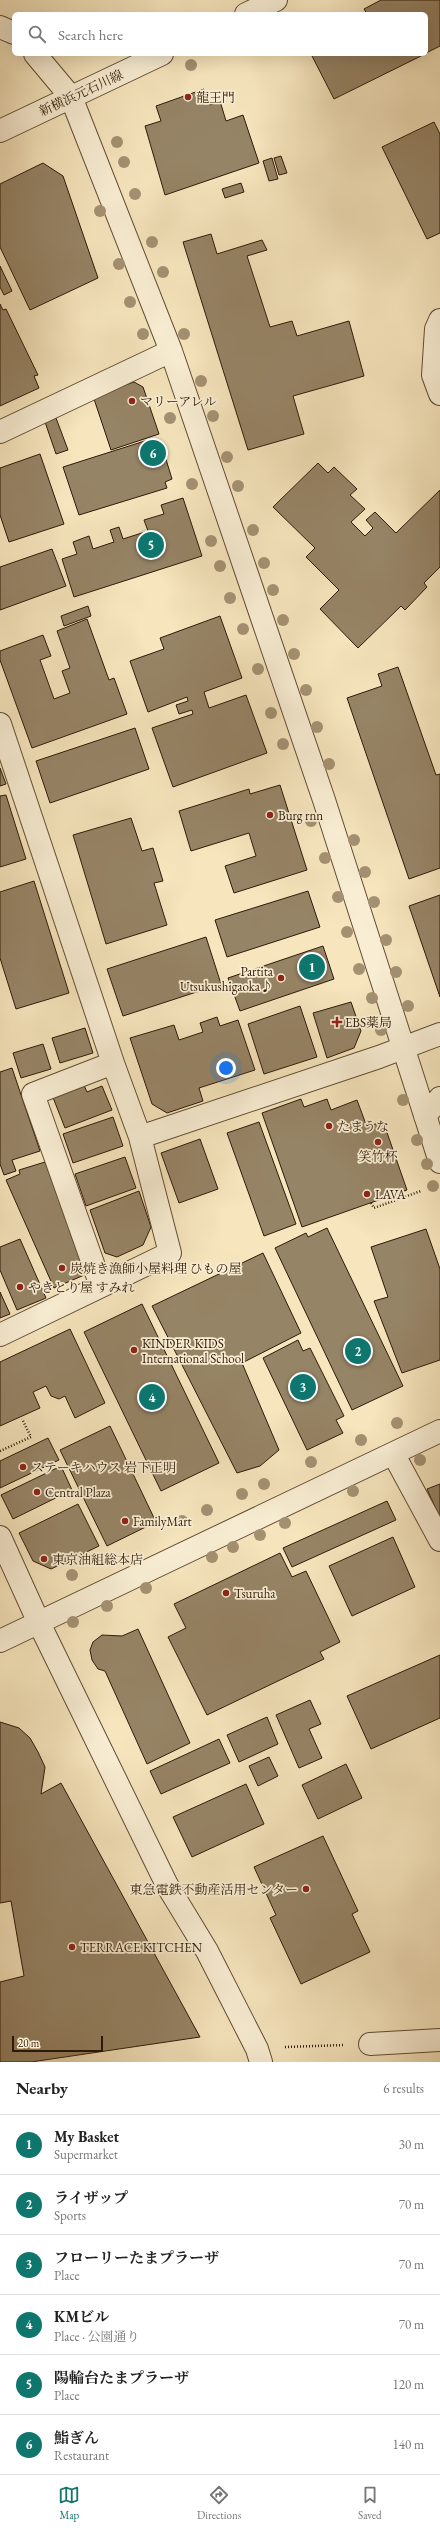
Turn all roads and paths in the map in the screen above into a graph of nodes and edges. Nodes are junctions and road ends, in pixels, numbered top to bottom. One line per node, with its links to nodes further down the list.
1 (276, 0): 2 (street)
2 (250, 12)
3 (0, 27): 4 (street)
4 (12, 32)
5 (37, 56): 7 (street)
6 (158, 56): 7 (street, 新横浜元石川線)
7 (71, 97): 8 (street, 新横浜元石川線); 10 (street)
8 (0, 131)
9 (440, 320): 11 (street)
10 (171, 351): 12 (street); 15 (street)
11 (440, 394)
12 (0, 432)
13 (0, 724): 16 (street)
14 (440, 1034): 15 (street)
15 (404, 1047): 18 (street); 19 (street)
16 (113, 1063): 19 (street); 23 (street)
17 (440, 1098): 18 (street)
18 (425, 1116): 20 (street)
19 (140, 1137): 23 (street)
20 (440, 1162)
21 (422, 1190): 22 (path)
22 (371, 1203)
23 (101, 1286): 24 (street)
24 (0, 1335)
25 (22, 1420): 27 (path)
26 (440, 1431): 28 (street)
27 (0, 1451)
28 (394, 1455): 30 (street); 31 (street)
29 (0, 1537): 31 (street)
30 (440, 1540)
31 (39, 1623): 32 (street); 36 (street)
32 (0, 1641)
33 (440, 2040): 34 (street)
34 (370, 2044): 35 (path)
35 (287, 2047)
36 (261, 2062)

